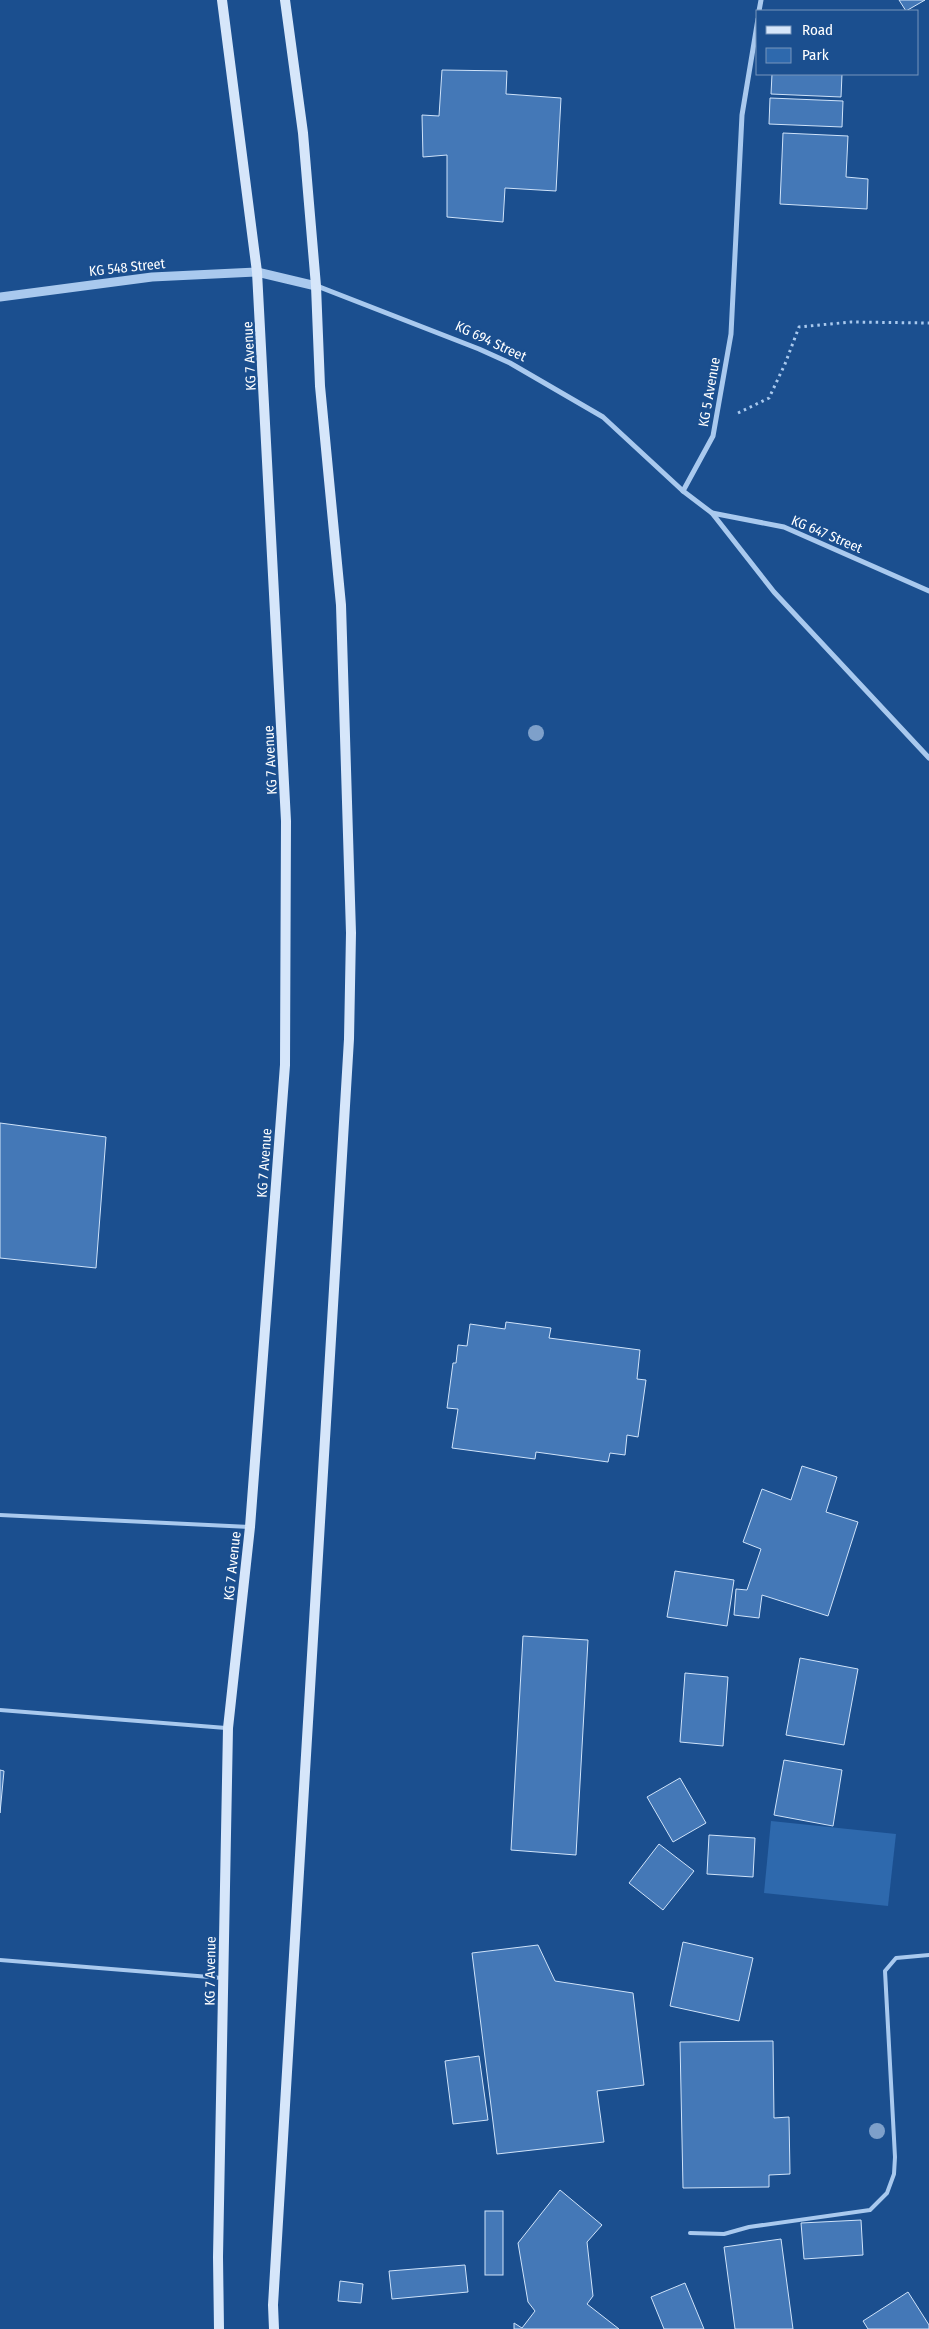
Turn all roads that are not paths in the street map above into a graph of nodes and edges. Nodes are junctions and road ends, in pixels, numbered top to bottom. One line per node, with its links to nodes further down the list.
1 (222, 0): 4 (main road, KG 7 Avenue)
2 (285, 0): 5 (main road)
3 (756, 31): 7 (street, KG 5 Avenue)
4 (257, 272): 5 (street, KG 694 Street); 6 (street, KG 548 Street); 12 (main road, KG 7 Avenue)
5 (316, 286): 7 (street, KG 694 Street); 20 (main road)
6 (0, 296)
7 (683, 491): 8 (street)
8 (712, 513): 9 (street, KG 647 Street); 10 (street)
9 (929, 591)
10 (929, 758)
11 (0, 1516): 12 (lane)
12 (250, 1527): 14 (main road, KG 7 Avenue)
13 (0, 1710): 14 (lane)
14 (228, 1728): 17 (main road, KG 7 Avenue)
15 (929, 1956): 18 (lane)
16 (0, 1960): 17 (lane)
17 (223, 1978): 19 (main road, KG 7 Avenue)
18 (690, 2233)
19 (219, 2329)
20 (274, 2329)

